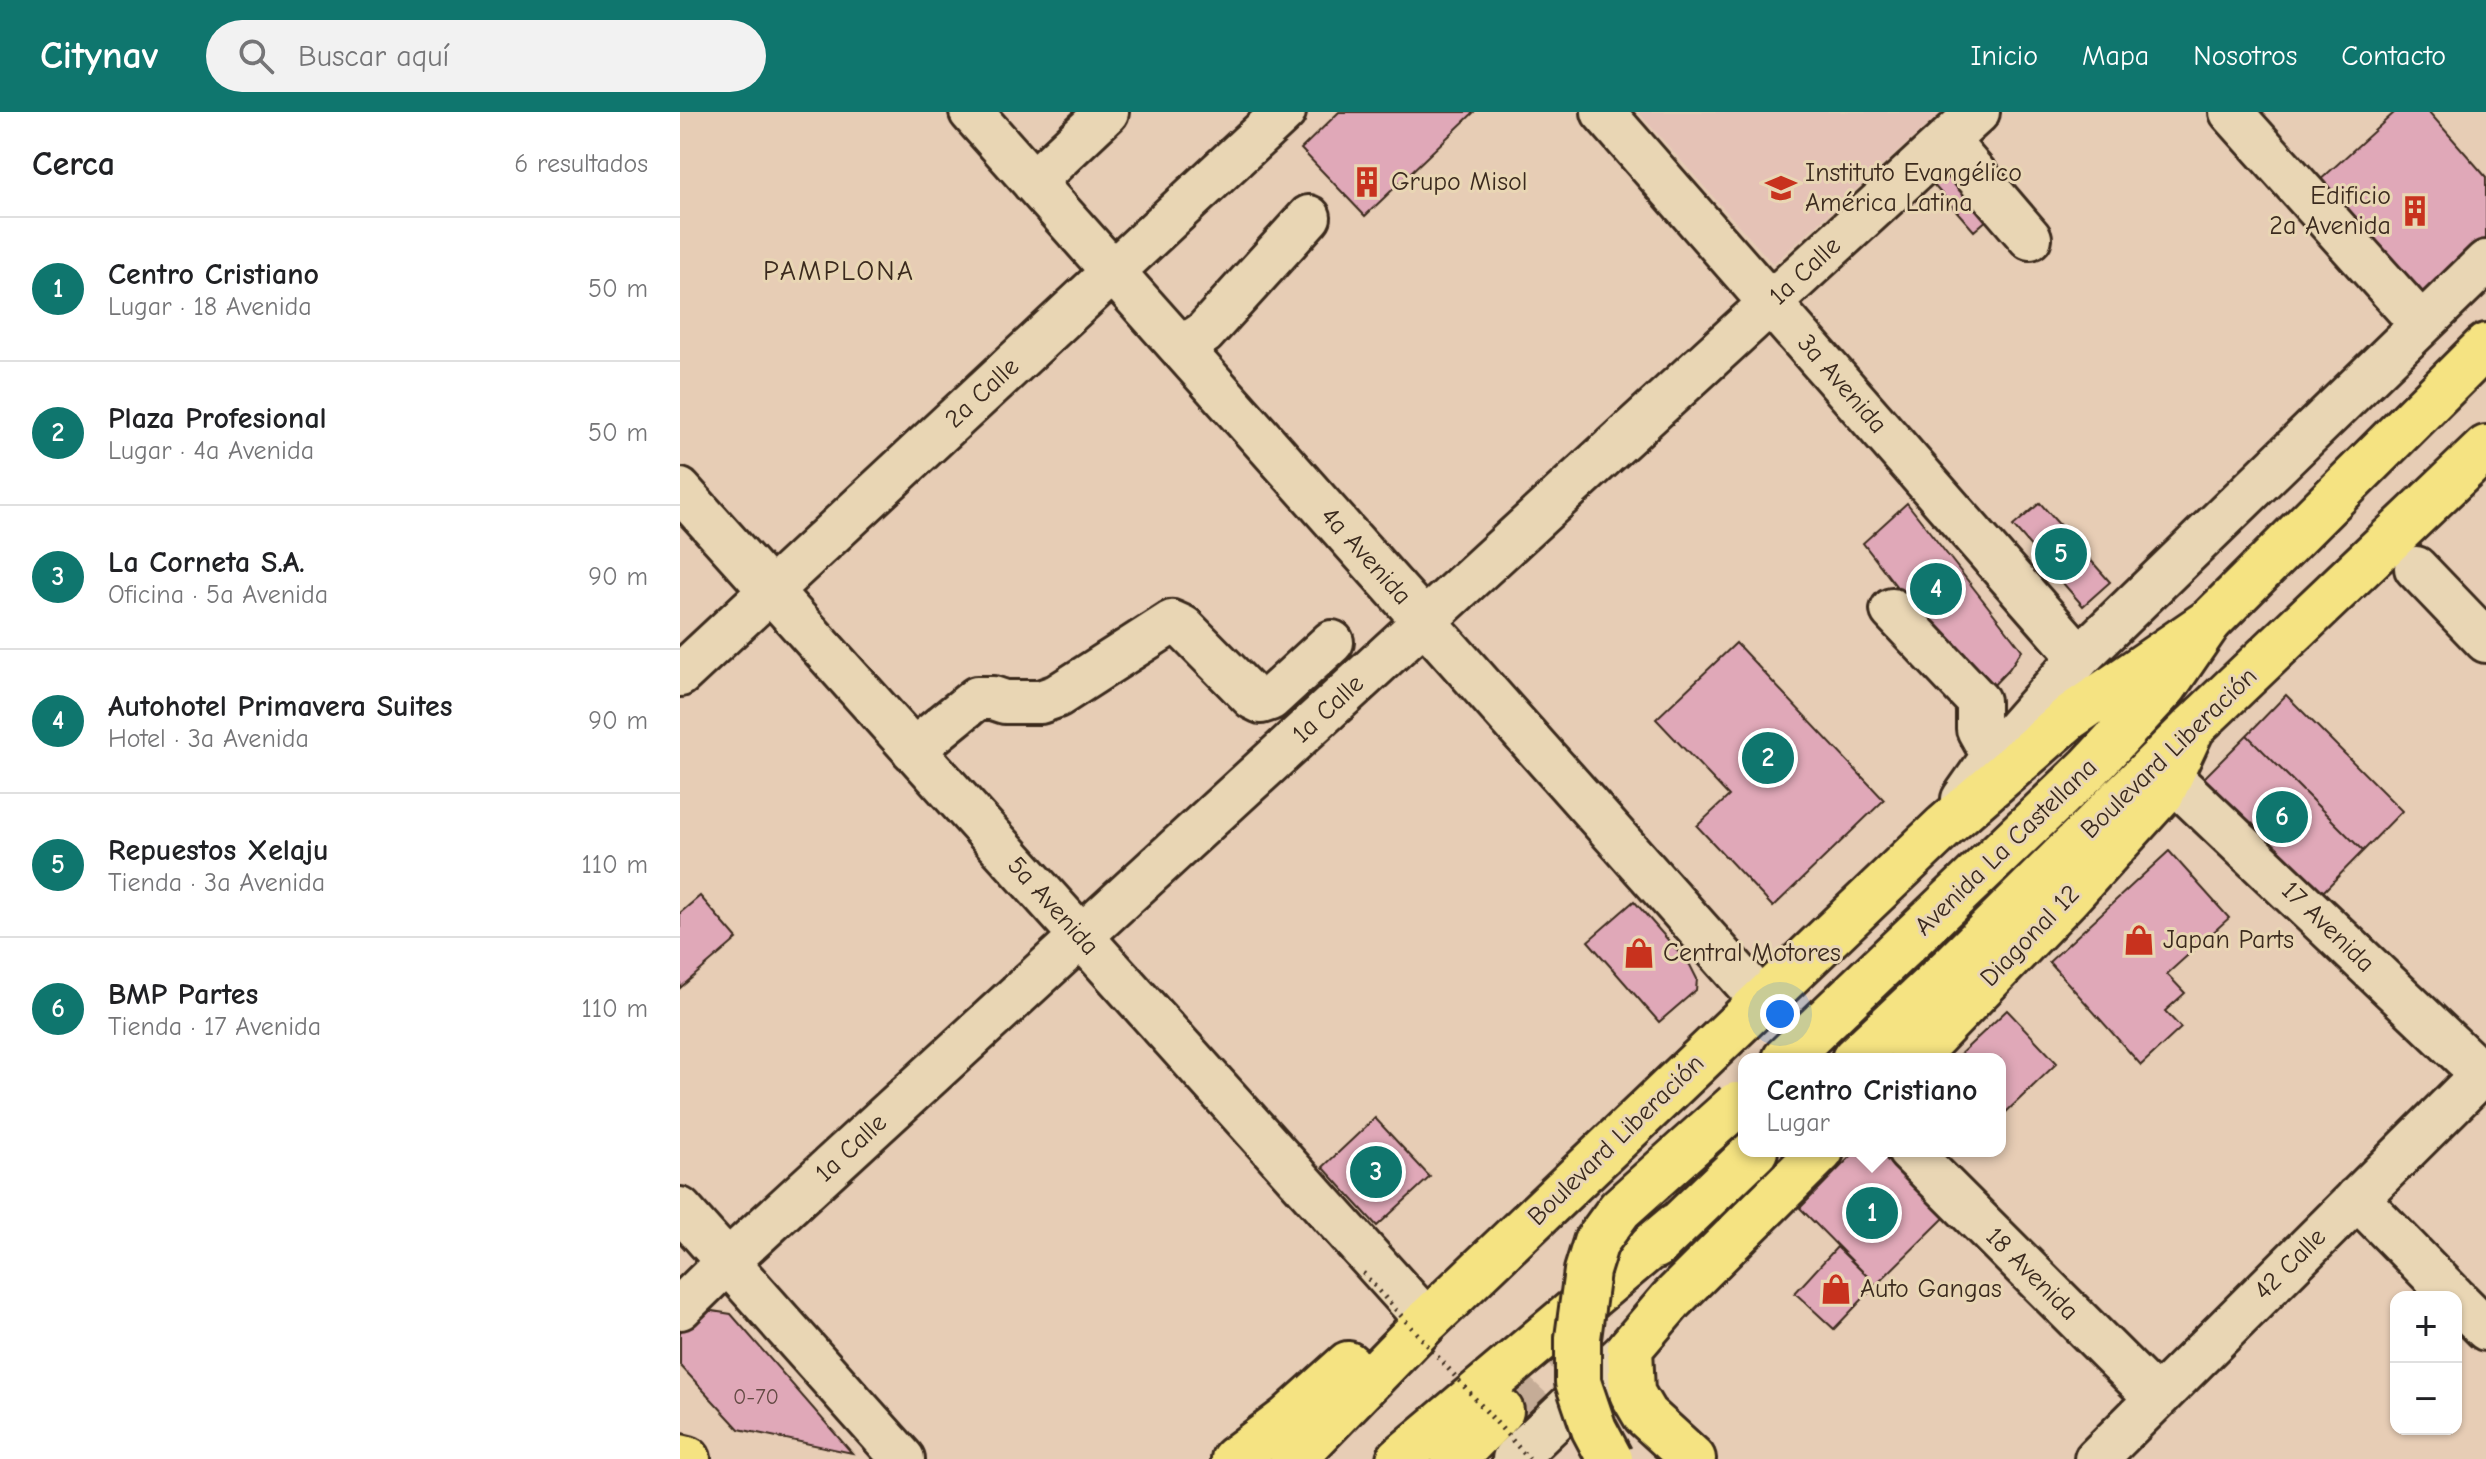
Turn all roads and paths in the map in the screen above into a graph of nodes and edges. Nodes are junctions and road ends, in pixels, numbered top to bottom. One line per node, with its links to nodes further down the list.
1 (971, 112): 8 (street, 4a Avenida)
2 (1107, 112): 8 (street)
3 (1284, 112): 12 (street, 2a Calle)
4 (1978, 112): 7 (street, 1a Calle)
5 (2231, 112): 14 (street)
6 (1616, 117): 13 (street, 3a Avenida)
7 (1947, 141): 10 (street); 13 (street, 1a Calle)
8 (1033, 182): 12 (street, 4a Avenida)
9 (1309, 217): 16 (street)
10 (2030, 238)
11 (2486, 262): 14 (street, Boulevard Liberación)
12 (1113, 271): 16 (street, 4a Avenida); 20 (street, 2a Calle)
13 (1770, 302): 23 (street, 1a Calle); 26 (street, 3a Avenida)
14 (2421, 324): 26 (street, Boulevard Liberación)
15 (2486, 346): 22 (main road, Boulevard Liberación)
16 (1181, 348): 23 (street, 4a Avenida)
17 (2486, 448): 28 (main road, Boulevard Liberación)
18 (680, 490): 20 (street, 5a Avenida)
19 (2416, 568): 24 (street)
20 (770, 591): 27 (street, 2a Calle); 30 (street, 5a Avenida)
21 (1892, 610): 29 (street)
22 (2211, 620): 32 (main road, Boulevard Liberación); 35 (main road, Avenida La Castellana)
23 (1424, 621): 33 (street, 1a Calle); 34 (street, 4a Avenida)
24 (2486, 641)
25 (1332, 642): 30 (street)
26 (2080, 657): 29 (street, Boulevard Liberación)
27 (680, 675)
28 (2192, 728): 31 (main road, Diagonal 12); 36 (main road, Boulevard Liberación)
29 (2006, 741): 32 (street, Boulevard Liberación)
30 (913, 750): 33 (street, 5a Avenida)
31 (2169, 776): 37 (main road, Diagonal 12); 38 (street, 17 Avenida)
32 (1945, 826): 34 (main road, Boulevard Liberación)
33 (1081, 936): 46 (street, 1a Calle); 52 (street, 5a Avenida)
34 (1762, 1001): 52 (main road, Boulevard Liberación)
35 (1791, 1053)
36 (1860, 1053)
37 (1918, 1053)
38 (2485, 1074): 43 (street, 42 Calle)
39 (1738, 1104): 67 (main road, bridge)
40 (1749, 1157): 45 (main road)
41 (1815, 1157): 54 (main road)
42 (1915, 1157): 56 (street, 18 Avenida)
43 (2357, 1198): 49 (street); 56 (street, 42 Calle)
44 (680, 1209): 46 (street)
45 (1675, 1226): 48 (main road); 63 (main road)
46 (727, 1262): 51 (street, 1a Calle); 60 (street)
47 (1363, 1273): 66 (path, bridge)
48 (1623, 1282)
49 (2448, 1291)
50 (2462, 1305): 53 (street)
51 (680, 1308)
52 (1427, 1321): 61 (main road); 62 (main road, Boulevard Liberación)
53 (2486, 1329)
54 (1630, 1348): 55 (main road); 65 (street)
55 (1632, 1393): 68 (main road); 69 (main road)
56 (2156, 1398): 70 (street, 42 Calle)
57 (1501, 1411): 64 (main road)
58 (680, 1457): 59 (main road)
59 (688, 1459)
60 (903, 1459)
61 (1234, 1459)
62 (1293, 1459)
63 (1399, 1459)
64 (1454, 1459)
65 (1514, 1459)
66 (1529, 1459)
67 (1610, 1459)
68 (1617, 1459)
69 (1693, 1459)
70 (2096, 1459)

